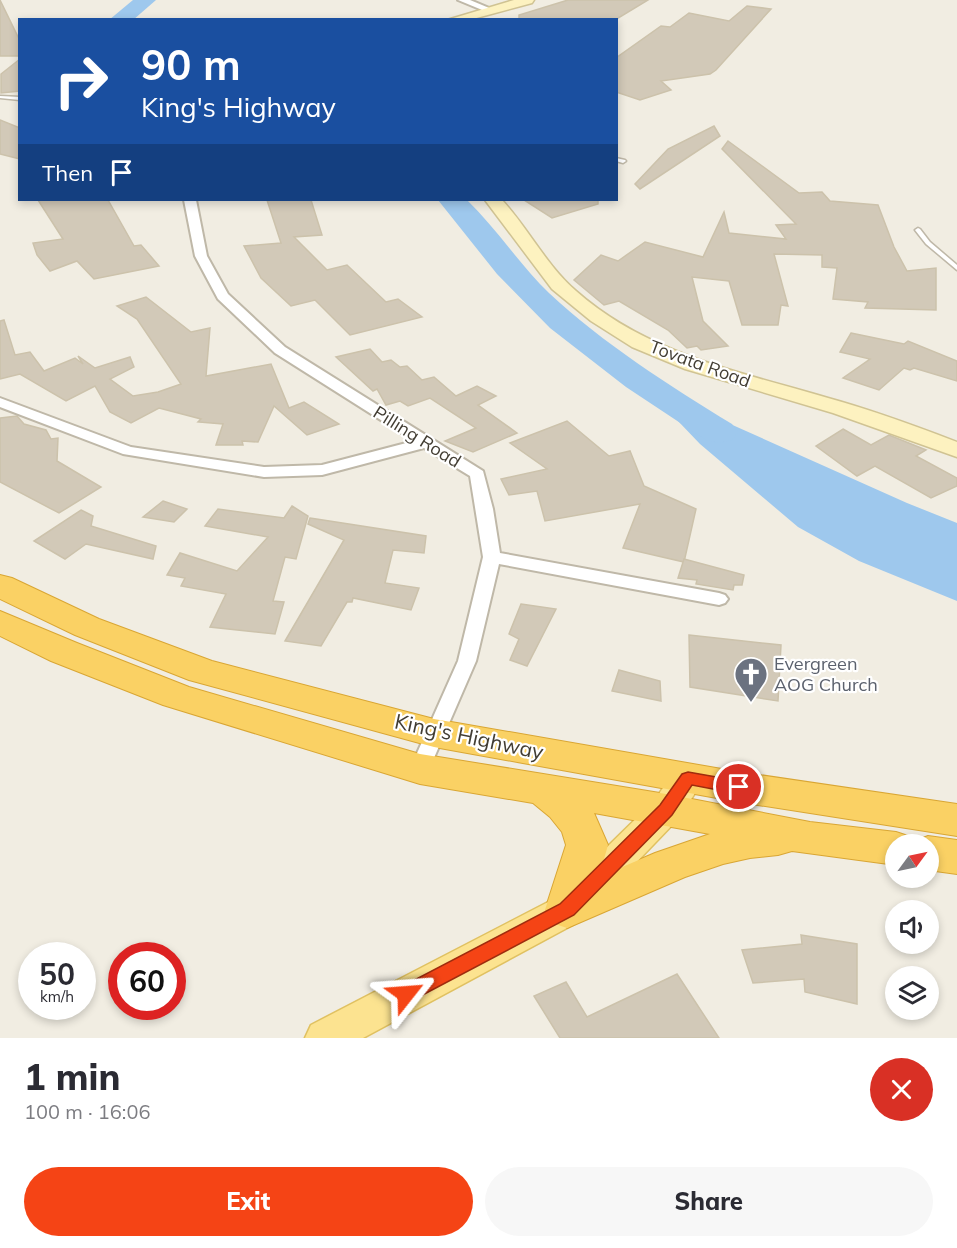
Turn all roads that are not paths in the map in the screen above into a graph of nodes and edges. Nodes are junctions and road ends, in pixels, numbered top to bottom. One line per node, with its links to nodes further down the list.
1 (462, 0): 3 (street)
2 (528, 0): 3 (street)
3 (490, 10): 4 (street)
4 (460, 18)
5 (0, 97): 6 (lane)
6 (18, 99)
7 (190, 201): 12 (street, Pilling Road)
8 (494, 201): 13 (street, Tovata Road)
9 (918, 230): 10 (lane)
10 (957, 268)
11 (0, 402): 12 (street)
12 (428, 442): 14 (street, Pilling Road)
13 (957, 450)
14 (492, 557): 16 (street); 18 (street, Pilling Road)
15 (0, 586): 18 (highway, King's Highway)
16 (719, 599)
17 (0, 622): 19 (highway, King's Highway)
18 (434, 733): 19 (street, Pilling Road); 20 (highway, King's Highway)
19 (420, 770): 21 (highway, King's Highway)
20 (688, 778): 22 (main road); 23 (highway, King's Highway)
21 (544, 790): 22 (highway, King's Highway); 28 (highway)
22 (666, 810): 24 (highway, King's Highway); 28 (main road)
23 (957, 820)
24 (810, 838): 25 (highway, King's Highway); 28 (highway)
25 (885, 848)
26 (939, 855): 27 (highway)
27 (957, 857)
28 (567, 910): 29 (main road)
29 (325, 1038)

